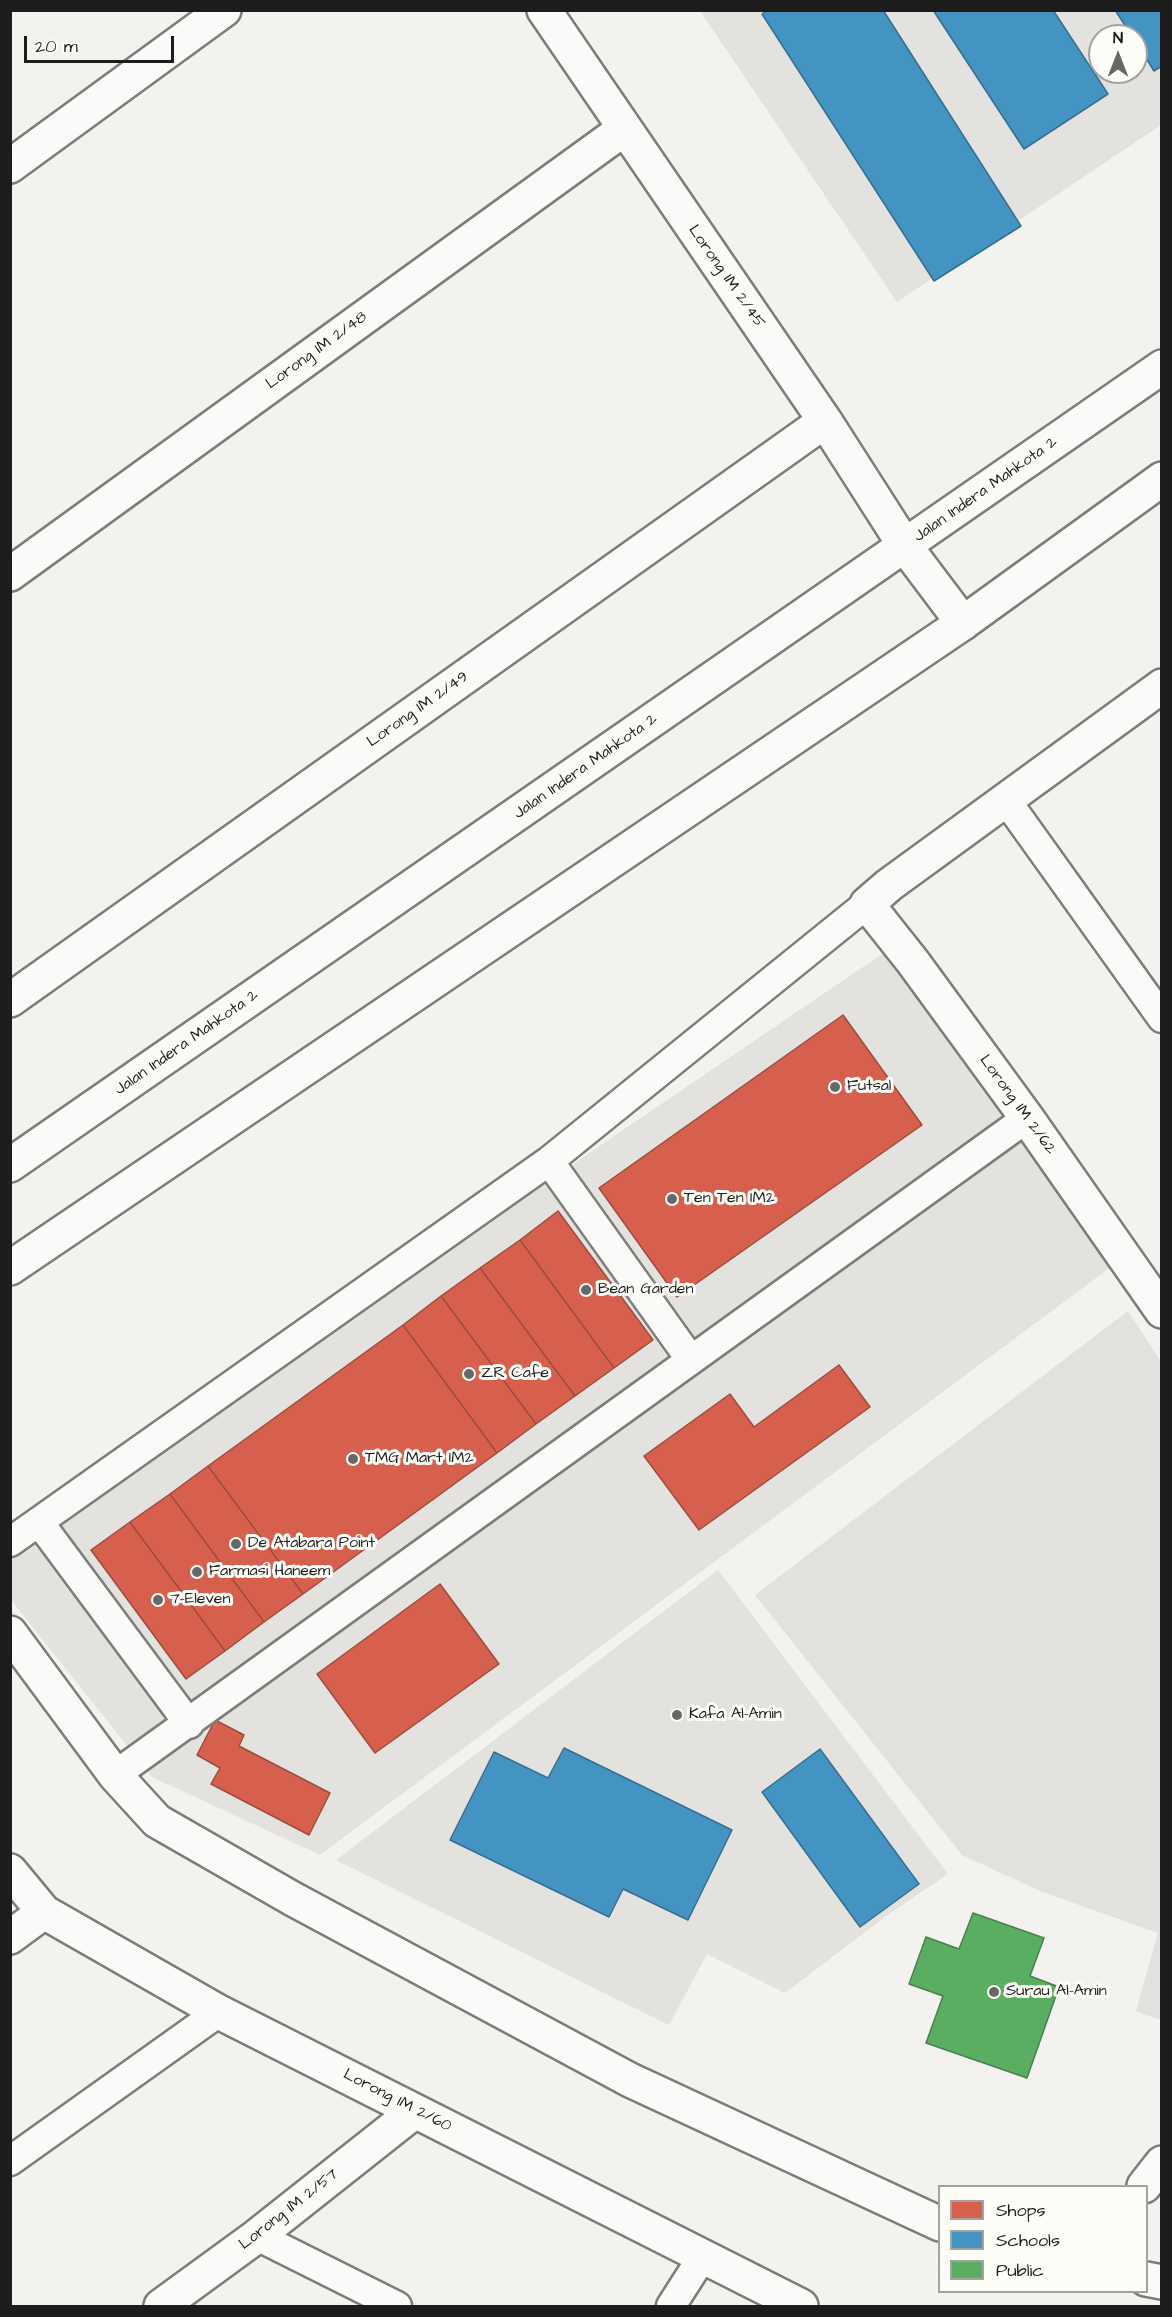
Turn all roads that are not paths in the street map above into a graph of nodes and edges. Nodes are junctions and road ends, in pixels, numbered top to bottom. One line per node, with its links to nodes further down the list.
1 (224, 10): 4 (street)
2 (544, 10): 3 (street, Lorong IM 2/45)
3 (624, 129): 6 (street, Lorong IM 2/45); 9 (street, Lorong IM 2/48)
4 (10, 166)
5 (1161, 367): 8 (street, Jalan Indera Mahkota 2)
6 (825, 421): 8 (street, Lorong IM 2/45); 14 (street, Lorong IM 2/49)
7 (1161, 479): 10 (street)
8 (905, 546): 10 (street, Lorong IM 2/45); 18 (street, Jalan Indera Mahkota 2)
9 (10, 574)
10 (963, 623): 19 (street)
11 (1161, 686): 12 (street)
12 (1006, 801): 13 (street); 15 (lane)
13 (867, 904): 16 (street, Lorong IM 2/62); 17 (lane)
14 (10, 1000)
15 (1161, 1018)
16 (1027, 1118): 20 (street, Lorong IM 2/62); 21 (lane)
17 (549, 1161): 21 (lane); 22 (lane)
18 (10, 1165)
19 (10, 1268)
20 (1161, 1311)
21 (691, 1360): 25 (lane)
22 (39, 1522): 23 (lane); 25 (lane)
23 (10, 1542)
24 (10, 1633): 26 (street)
25 (189, 1724): 26 (lane)
26 (116, 1775): 35 (street)
27 (10, 1871): 28 (street, Lorong IM 2/60)
28 (44, 1912): 29 (street); 30 (street, Lorong IM 2/60)
29 (10, 1937)
30 (219, 2012): 31 (street, Lorong IM 2/60); 32 (lane)
31 (415, 2111): 36 (street, Lorong IM 2/57); 37 (street, Lorong IM 2/60)
32 (10, 2161)
33 (1161, 2163): 34 (street)
34 (1145, 2185)
35 (938, 2224)
36 (257, 2236): 38 (street, Lorong IM 2/57); 39 (lane)
37 (703, 2256): 40 (lane); 41 (street, Lorong IM 2/60)
38 (161, 2307)
39 (397, 2307)
40 (672, 2307)
41 (801, 2307)

